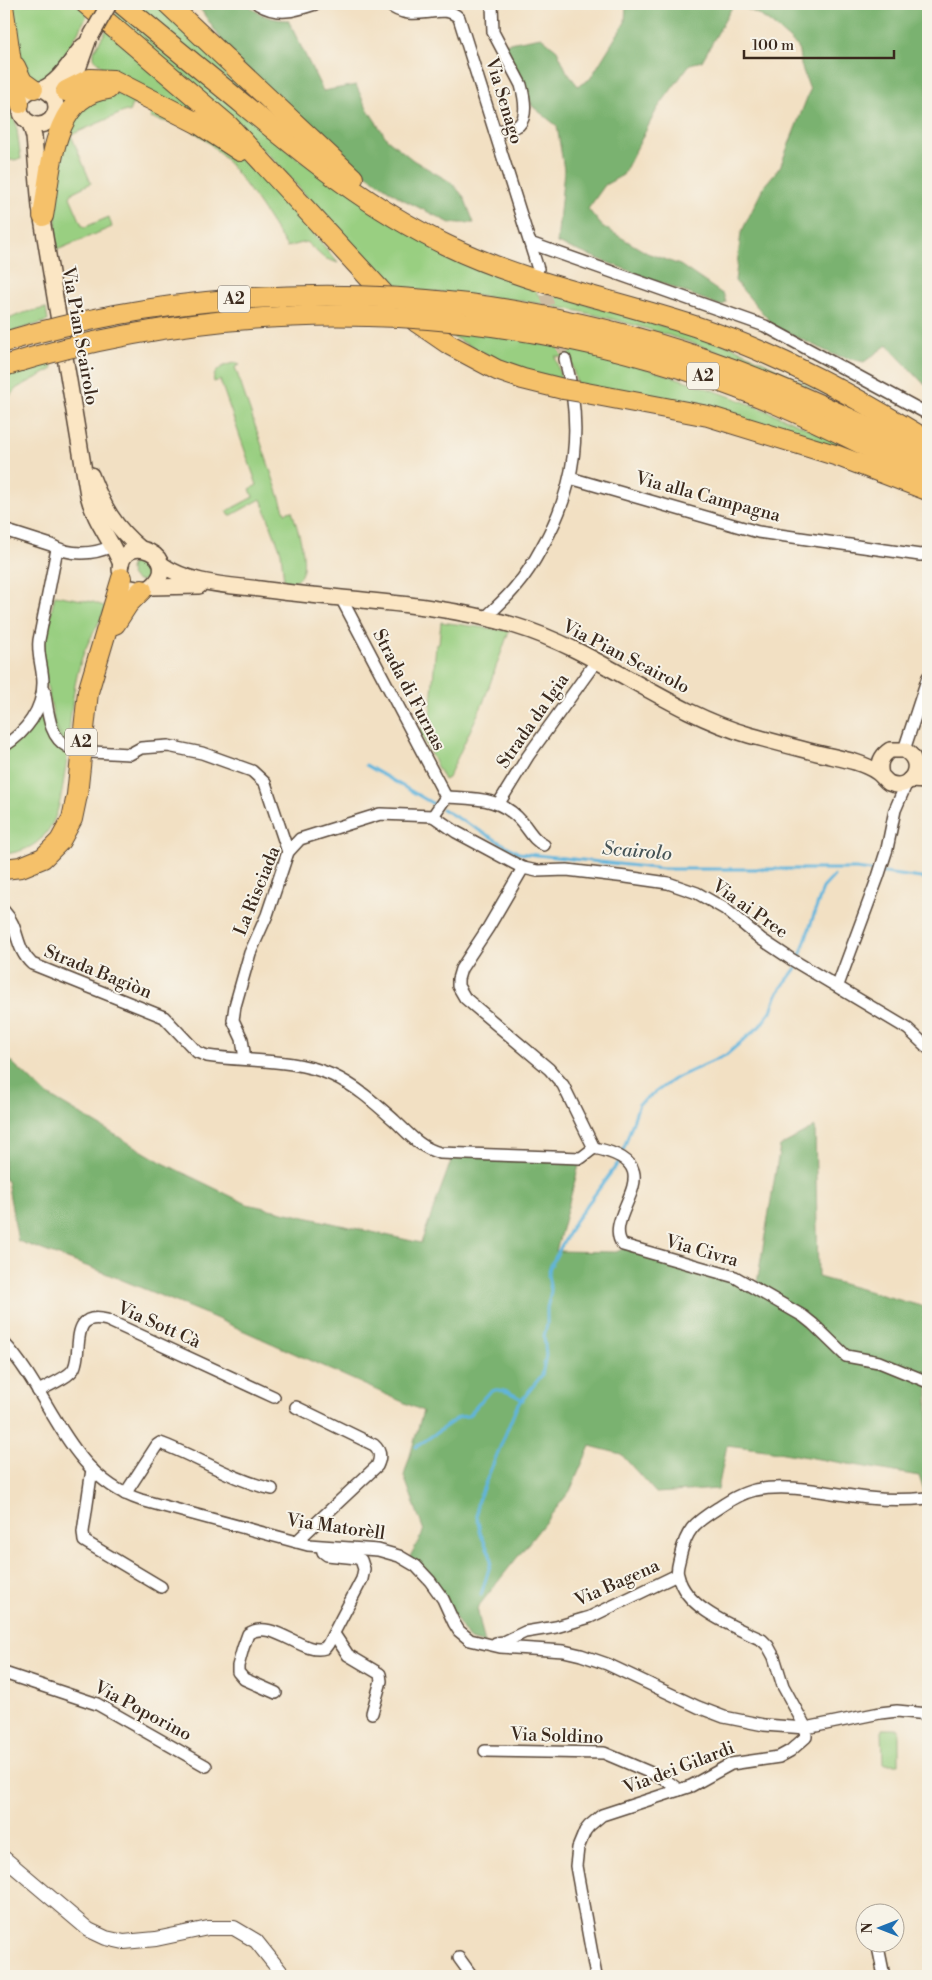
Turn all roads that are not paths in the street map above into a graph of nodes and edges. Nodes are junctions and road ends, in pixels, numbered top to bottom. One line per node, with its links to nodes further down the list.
1 (86, 4): 19 (highway)
2 (109, 4): 10 (main road, bridge)
3 (122, 4): 22 (highway)
4 (168, 4): 22 (highway)
5 (258, 4): 6 (street)
6 (315, 4)
7 (388, 4): 18 (street, Via Senago)
8 (492, 4): 18 (street)
9 (4, 6): 11 (main road)
10 (89, 39): 12 (main road); 14 (main road)
11 (12, 54): 12 (main road); 15 (main road)
12 (38, 89): 14 (main road); 15 (main road)
13 (132, 90): 14 (highway); 19 (highway); 20 (highway)
14 (61, 99): 17 (main road)
15 (20, 104): 16 (main road)
16 (30, 123): 17 (main road); 20 (main road, Via Pian Scairolo)
17 (46, 124): 20 (main road, Via Pian Scairolo)
18 (495, 132): 21 (street, Via Senago)
19 (287, 190): 34 (highway)
20 (43, 221): 30 (main road, Via Pian Scairolo)
21 (530, 243): 23 (street, Via Senago); 28 (street)
22 (448, 246): 29 (highway)
23 (538, 269)
24 (465, 313): 25 (highway, A2, bridge); 27 (highway, A2, bridge); 31 (highway, A2); 33 (highway, A2)
25 (4, 342)
26 (565, 359): 32 (street)
27 (4, 366)
28 (928, 414)
29 (928, 441)
30 (82, 453): 36 (main road, Via Pian Scairolo); 38 (main road, Via Pian Scairolo)
31 (928, 458)
32 (570, 478): 39 (street, Via alla Campagna); 45 (street)
33 (928, 478)
34 (928, 491)
35 (4, 530): 37 (street)
36 (112, 546): 37 (street); 41 (main road, Via Pian Scairolo)
37 (57, 548): 49 (street)
38 (141, 549): 40 (main road); 41 (main road)
39 (928, 554)
40 (161, 564): 42 (main road, Via Pian Scairolo); 43 (main road)
41 (122, 571): 43 (main road); 46 (highway, A2)
42 (231, 586): 43 (main road, Via Pian Scairolo); 44 (main road, Via Pian Scairolo)
43 (147, 588): 46 (highway, A2)
44 (341, 598): 45 (main road, Via Pian Scairolo); 61 (street, Strada di Furnas)
45 (485, 618): 47 (main road, Via Pian Scairolo)
46 (99, 652): 66 (highway, A2)
47 (597, 660): 55 (main road, Via Pian Scairolo); 62 (street, Strada da Igia)
48 (928, 677): 52 (street)
49 (43, 682): 50 (street); 51 (street)
50 (4, 746)
51 (68, 747)
52 (904, 750): 54 (main road); 56 (main road)
53 (91, 752): 65 (street)
54 (883, 756): 55 (main road); 58 (main road)
55 (851, 760): 58 (main road)
56 (915, 763): 57 (main road); 59 (main road)
57 (928, 773)
58 (881, 775): 59 (main road)
59 (908, 781): 60 (main road); 69 (street)
60 (928, 781)
61 (446, 797): 62 (street); 63 (street)
62 (499, 803): 64 (street)
63 (433, 816): 65 (street, La Risciada); 67 (street, Via ai Pree)
64 (544, 845)
65 (288, 852): 71 (street, La Risciada)
66 (4, 868)
67 (523, 868): 69 (street, Via ai Pree); 72 (street)
68 (4, 911): 71 (street, Strada Bagiòn)
69 (838, 985): 70 (street, Via ai Pree)
70 (928, 1048)
71 (245, 1059): 72 (street)
72 (594, 1148): 74 (street, Via Civra)
73 (4, 1343): 75 (street, Via Matorèll)
74 (928, 1382)
75 (38, 1391): 76 (street, Via Sott Cà); 78 (street, Via Matorèll)
76 (274, 1397)
77 (296, 1408): 82 (street)
78 (92, 1469): 80 (street, Via Matorèll); 85 (street)
79 (272, 1488): 80 (street)
80 (125, 1494): 82 (street, Via Matorèll)
81 (928, 1498): 84 (street)
82 (296, 1542): 83 (street, Via Matorèll)
83 (322, 1547): 87 (street); 88 (street, Via Matorèll)
84 (677, 1575): 86 (street, Via Bagena); 94 (street, Via Bagena)
85 (161, 1587)
86 (522, 1633): 88 (street, Via Bagena); 89 (street)
87 (334, 1634): 91 (street); 92 (street)
88 (485, 1644): 89 (street, Via Matorèll)
89 (521, 1649): 94 (street, Via Matorèll)
90 (4, 1673): 96 (street, Via Poporino)
91 (276, 1692)
92 (372, 1713)
93 (928, 1714): 94 (street, Via Matorèll)
94 (806, 1728): 97 (street, Via dei Gilardi)
95 (485, 1751): 97 (street, Via Soldino)
96 (206, 1766)
97 (678, 1790): 103 (street, Via dei Gilardi)
98 (4, 1858): 101 (street)
99 (879, 1952): 104 (street)
100 (459, 1958): 102 (street)
101 (284, 1976)
102 (472, 1976)
103 (596, 1976)
104 (884, 1976)

